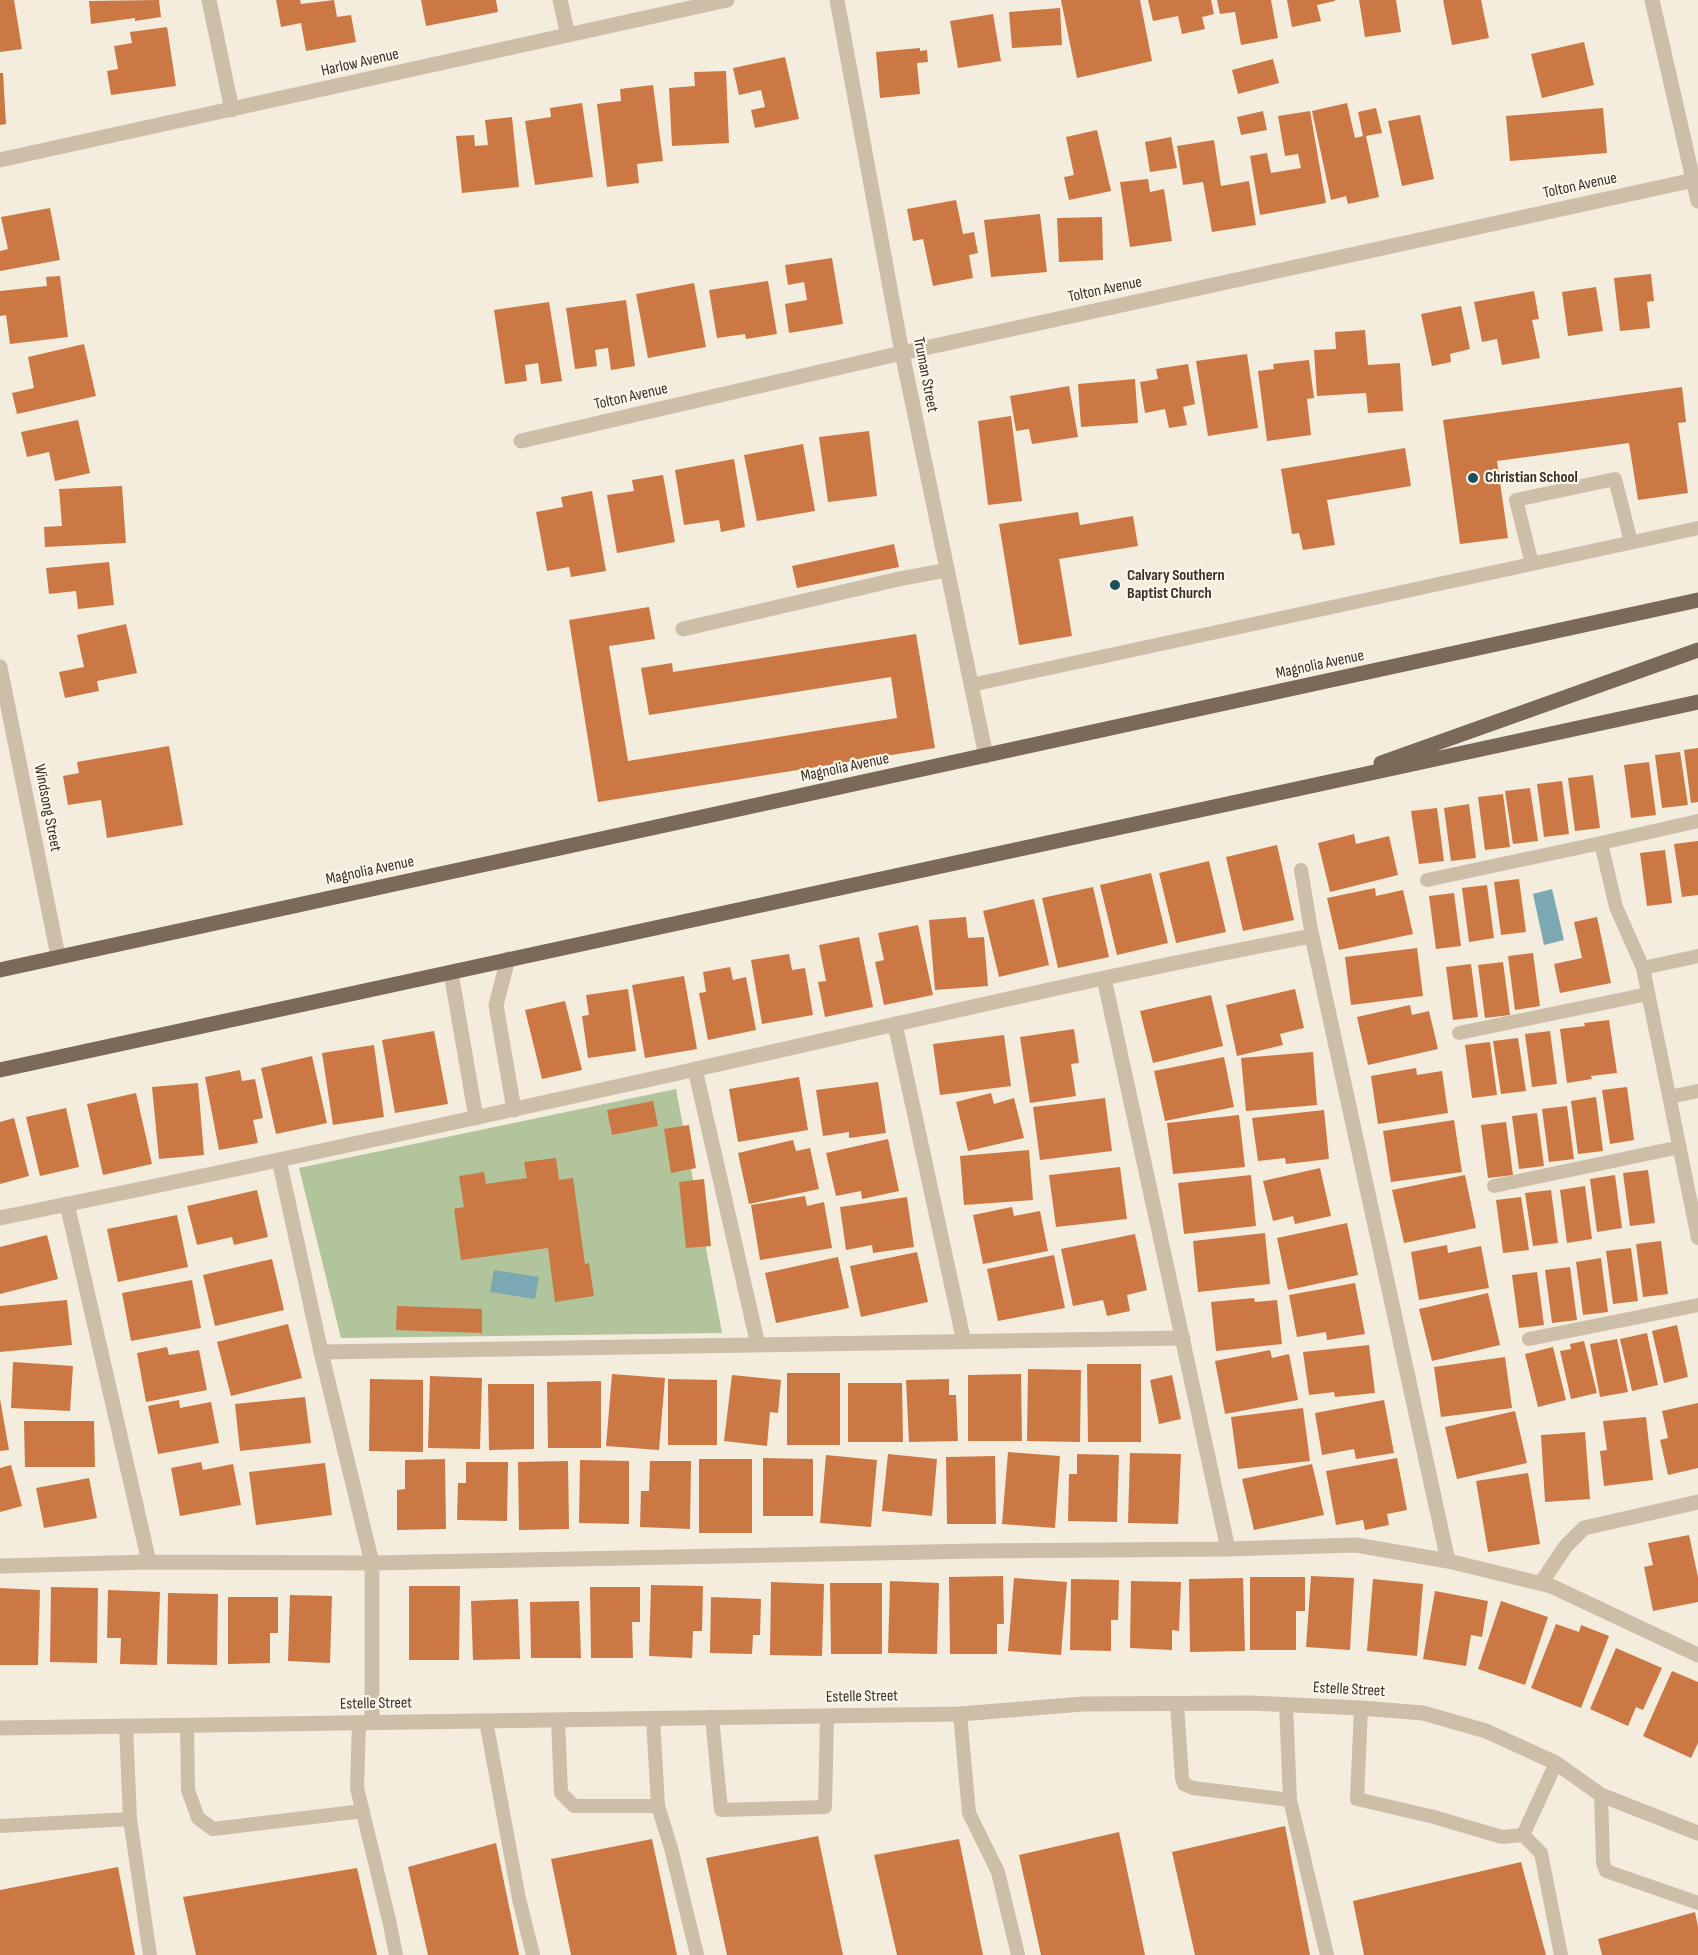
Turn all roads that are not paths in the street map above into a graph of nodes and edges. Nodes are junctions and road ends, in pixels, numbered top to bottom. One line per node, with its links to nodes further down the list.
1 (209, 0): 7 (street)
2 (560, 0): 6 (street)
3 (727, 0): 6 (street, Harlow Avenue)
4 (837, 0): 11 (street, Truman Street)
5 (1652, 0): 9 (street)
6 (568, 35): 7 (street, Harlow Avenue)
7 (232, 110): 8 (street, Harlow Avenue)
8 (0, 160)
9 (1696, 179): 10 (street); 11 (street, Tolton Avenue)
10 (1698, 201)
11 (902, 353): 12 (street, Tolton Avenue); 16 (street, Truman Street)
12 (521, 441)
13 (1698, 528): 14 (lane)
14 (1631, 542): 15 (lane); 15 (lane)
15 (1532, 564): 21 (lane)
16 (947, 570): 18 (street); 21 (street, Truman Street)
17 (1698, 600): 23 (main road, Magnolia Avenue)
18 (683, 629)
19 (1698, 650): 24 (main road)
20 (0, 667): 30 (street, Windsong Street)
21 (971, 685): 23 (street, Truman Street)
22 (1698, 702): 24 (main road)
23 (986, 756): 30 (main road, Magnolia Avenue)
24 (1321, 784): 32 (main road)
25 (1698, 821): 26 (lane)
26 (1601, 843): 28 (lane); 33 (lane)
27 (1301, 870): 29 (lane)
28 (1427, 880)
29 (1312, 936): 36 (street); 60 (street)
30 (58, 956): 34 (main road, Magnolia Avenue)
31 (1698, 956): 33 (lane)
32 (508, 959): 35 (main road); 44 (street)
33 (1642, 968): 37 (lane)
34 (0, 970)
35 (451, 974): 41 (main road); 45 (street)
36 (1104, 978): 38 (street); 53 (street)
37 (1648, 994): 39 (lane); 43 (lane)
38 (895, 1024): 40 (street); 55 (street)
39 (1459, 1034)
40 (695, 1069): 44 (street); 56 (street)
41 (0, 1070)
42 (1698, 1091): 43 (lane)
43 (1669, 1098): 46 (lane)
44 (514, 1110): 45 (street)
45 (476, 1118): 47 (street)
46 (1680, 1147): 48 (lane); 51 (lane)
47 (279, 1160): 49 (street); 57 (street)
48 (1494, 1186)
49 (67, 1204): 50 (street); 61 (street)
50 (0, 1218)
51 (1698, 1238)
52 (1698, 1305): 54 (lane)
53 (1183, 1338): 55 (street); 59 (street)
54 (1529, 1340)
55 (964, 1342): 56 (street)
56 (758, 1345): 57 (street)
57 (321, 1352): 62 (street)
58 (1698, 1502): 64 (street)
59 (1228, 1549): 60 (street); 62 (street)
60 (1448, 1561): 64 (street)
61 (149, 1562): 62 (street); 63 (street)
62 (372, 1563): 75 (street)
63 (0, 1566)
64 (1541, 1583): 65 (street)
65 (1698, 1655)
66 (1177, 1704): 67 (street, Estelle Street); 69 (street, Estelle Street); 81 (lane)
67 (1286, 1704): 68 (street, Estelle Street); 81 (lane)
68 (1361, 1708): 79 (street, Estelle Street); 87 (lane)
69 (960, 1714): 70 (street, Estelle Street); 93 (lane)
70 (827, 1716): 71 (street, Estelle Street); 71 (lane)
71 (712, 1717): 72 (street, Estelle Street)
72 (653, 1718): 73 (street, Estelle Street); 82 (lane)
73 (558, 1720): 74 (street, Estelle Street); 82 (lane)
74 (486, 1721): 75 (street, Estelle Street); 91 (lane)
75 (365, 1723): 76 (street, Estelle Street); 83 (lane)
76 (188, 1725): 77 (street, Estelle Street); 83 (lane)
77 (126, 1726): 78 (street, Estelle Street); 84 (lane)
78 (0, 1728)
79 (1556, 1763): 80 (street, Estelle Street); 87 (lane)
80 (1601, 1795): 86 (street, Estelle Street); 88 (lane)
81 (1290, 1800): 94 (lane)
82 (658, 1806): 92 (lane)
83 (363, 1811): 90 (lane)
84 (130, 1819): 85 (lane); 89 (lane)
85 (0, 1826)
86 (1698, 1833)
87 (1523, 1835): 95 (lane)
88 (1698, 1903)
89 (150, 1955)
90 (396, 1955)
91 (532, 1955)
92 (697, 1955)
93 (1018, 1955)
94 (1327, 1955)
95 (1561, 1955)

